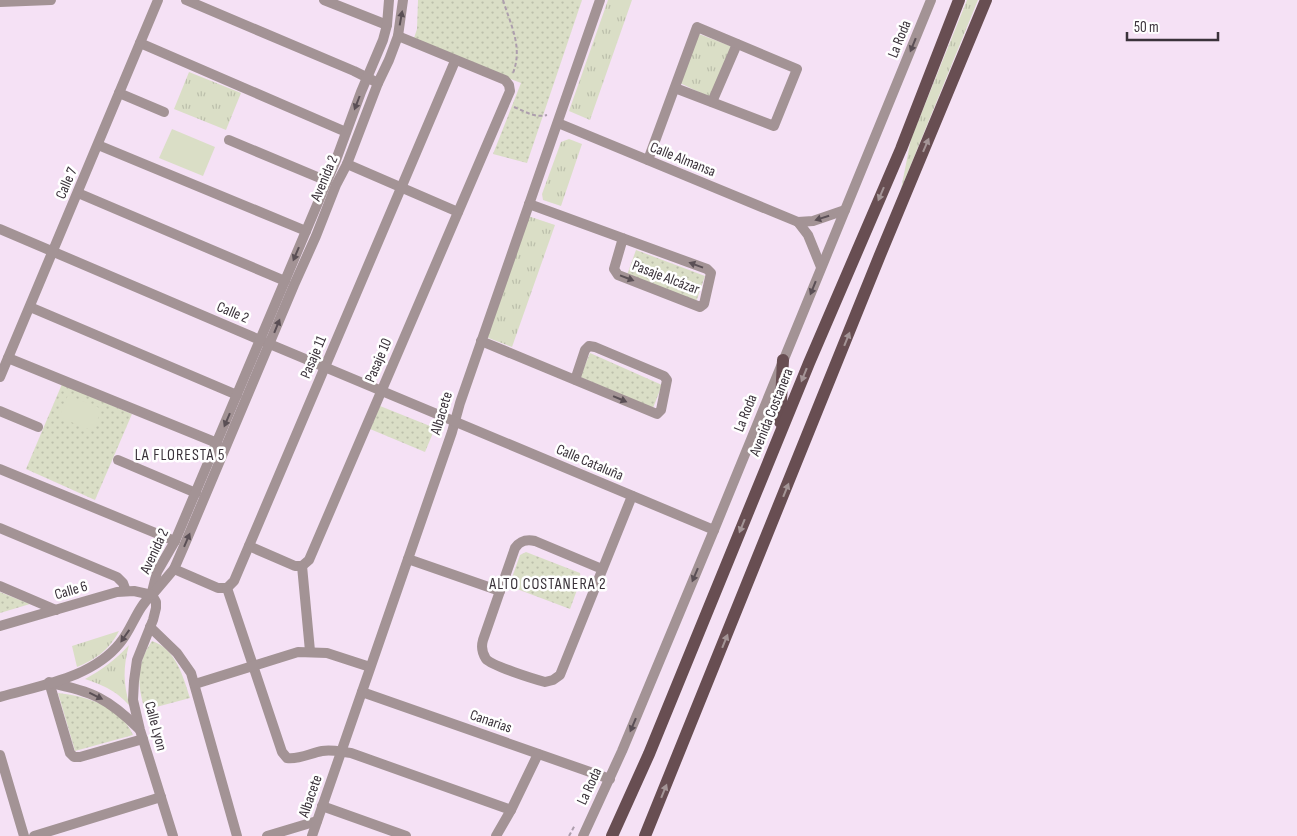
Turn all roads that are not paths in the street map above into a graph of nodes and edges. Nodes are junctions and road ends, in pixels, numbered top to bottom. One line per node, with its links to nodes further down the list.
1 (52, 0): 11 (street)
2 (158, 0): 14 (street, Calle 7)
3 (186, 0): 17 (street)
4 (324, 0): 12 (street)
5 (389, 0): 12 (street, Avenida 2)
6 (403, 0): 13 (street, Avenida 2, one-way to 6)
7 (600, 0): 23 (street, Albacete)
8 (932, 0): 33 (street, La Roda, one-way to 33)
9 (959, 0): 55 (main road, Avenida Costanera, one-way to 55)
10 (986, 0): 103 (main road, one-way to 10)
11 (0, 2)
12 (387, 25): 17 (street, Avenida 2)
13 (398, 36): 16 (street); 18 (street, Avenida 2)
14 (140, 43): 20 (street, Calle 7); 24 (street)
15 (737, 44): 19 (street); 21 (street); 21 (street)
16 (455, 60): 30 (street, Pasaje 11); 34 (street, Pasaje 10)
17 (367, 78): 18 (street); 24 (street, Avenida 2, one-way to 24)
18 (378, 83): 28 (street, Avenida 2)
19 (675, 88): 21 (street); 27 (street)
20 (119, 93): 22 (street); 26 (street, Calle 7)
21 (712, 102)
22 (164, 112)
23 (558, 120): 27 (street, Calle Almansa); 32 (street, Albacete)
24 (346, 132): 29 (street, Avenida 2)
25 (229, 140): 29 (street)
26 (98, 144): 31 (street, Calle 7); 37 (street)
27 (648, 160): 35 (street, Calle Almansa)
28 (347, 164): 30 (street); 43 (street, Avenida 2, one-way to 28)
29 (327, 181): 37 (street, Avenida 2)
30 (401, 188): 34 (street); 47 (street, Pasaje 11)
31 (78, 193): 39 (street, Calle 7); 41 (street)
32 (529, 204): 38 (street); 44 (street, Albacete)
33 (845, 210): 35 (street, one-way to 35); 40 (street, La Roda)
34 (458, 212): 50 (street, Pasaje 10)
35 (798, 222): 40 (street)
36 (0, 229): 39 (street, Calle 2)
37 (306, 231): 41 (street, Avenida 2, one-way to 41)
38 (623, 238): 38 (street, Pasaje Alcázar, one-way to 38)
39 (53, 252): 42 (street, Calle 7); 43 (street, Calle 2)
40 (821, 267): 46 (street, La Roda, one-way to 46)
41 (285, 281): 43 (street, Avenida 2)
42 (30, 307): 45 (street, Calle 7); 51 (street)
43 (265, 342): 47 (street, Calle 2); 51 (street, Avenida 2); 67 (street, Avenida 2, one-way to 43)
44 (481, 342): 49 (street); 53 (street, Albacete)
45 (8, 358): 48 (street, Calle 7); 56 (street)
46 (783, 360): 55 (main road); 62 (street, La Roda)
47 (325, 367): 50 (street, Calle 2); 64 (street, Pasaje 11)
48 (0, 377)
49 (575, 380): 49 (street, one-way to 49)
50 (381, 391): 53 (street, Calle 2); 66 (street, Pasaje 10)
51 (237, 394): 56 (street, Avenida 2, one-way to 56)
52 (0, 411): 54 (street)
53 (454, 422): 60 (street, Calle Cataluña); 65 (street, Albacete)
54 (38, 427)
55 (779, 436): 102 (main road, Avenida Costanera, one-way to 102)
56 (217, 443): 59 (street, Avenida 2)
57 (118, 460): 59 (street)
58 (0, 469): 63 (street)
59 (196, 493): 63 (street, Avenida 2)
60 (632, 496): 62 (street, Calle Cataluña); 68 (street)
61 (0, 528): 71 (street)
62 (714, 530): 88 (street, La Roda, one-way to 88)
63 (175, 542): 73 (street, Avenida 2)
64 (249, 546): 66 (street); 70 (street, Pasaje 11)
65 (408, 559): 72 (street); 79 (street, Albacete)
66 (302, 566): 77 (street)
67 (174, 568): 70 (street); 73 (street, Avenida 2)
68 (602, 569): 72 (street); 72 (street)
69 (0, 586): 74 (street)
70 (227, 588): 78 (street)
71 (126, 591): 73 (street, Calle 6); 74 (street, Calle 6)
72 (500, 591)
73 (152, 595): 76 (street, Calle Lyon); 80 (street, one-way to 80)
74 (56, 610): 75 (street, Calle 6)
75 (0, 626)
76 (150, 627): 81 (street); 84 (street, Calle Lyon)
77 (310, 651): 78 (street); 79 (street)
78 (254, 665): 81 (street); 85 (street)
79 (370, 666): 82 (street, Albacete)
80 (49, 682): 83 (street); 84 (street, one-way to 84); 84 (street)
81 (195, 684): 96 (street)
82 (362, 692): 85 (street, Albacete); 86 (street, Canarias)
83 (0, 697)
84 (142, 735): 89 (street, Calle Lyon)
85 (341, 752): 90 (street, Albacete); 91 (street)
86 (538, 754): 88 (street, Canarias); 91 (street)
87 (0, 755): 93 (street)
88 (610, 779): 101 (street, La Roda)
89 (161, 797): 94 (street); 95 (street, Calle Lyon)
90 (322, 806): 92 (street, Albacete); 99 (street)
91 (511, 810): 100 (street)
92 (317, 821): 97 (street); 98 (street, Albacete)
93 (24, 836)
94 (34, 836)
95 (173, 836)
96 (238, 836)
97 (267, 836)
98 (312, 836)
99 (406, 836)
100 (496, 836)
101 (583, 836)
102 (612, 836)
103 (645, 836)

